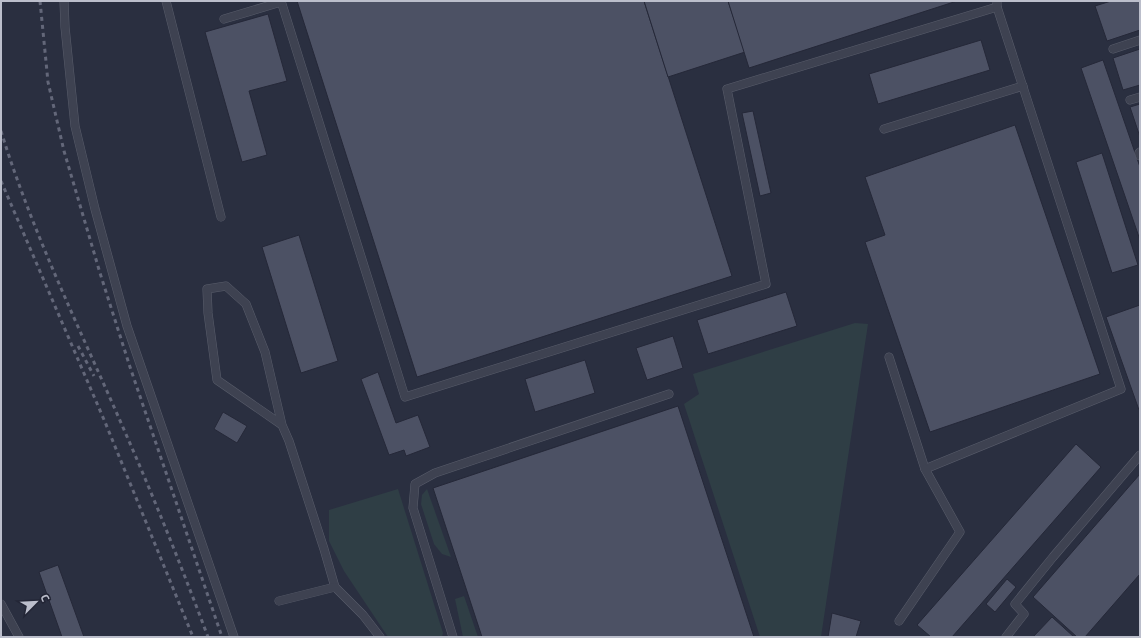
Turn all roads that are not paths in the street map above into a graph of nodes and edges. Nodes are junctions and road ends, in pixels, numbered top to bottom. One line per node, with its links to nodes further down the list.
1 (64, 1): 25 (lane)
2 (166, 1): 14 (lane)
3 (281, 2): 4 (lane); 5 (lane)
4 (997, 4): 8 (lane)
5 (224, 19)
6 (1140, 40): 7 (lane)
7 (1113, 49)
8 (1023, 86): 11 (lane); 19 (lane)
9 (1140, 97): 10 (lane)
10 (1130, 100)
11 (884, 129)
12 (1140, 152): 13 (lane)
13 (1140, 156)
14 (222, 217)
15 (889, 357): 19 (lane)
16 (669, 394): 27 (lane)
17 (282, 425): 17 (lane); 20 (lane)
18 (1140, 455): 28 (lane)
19 (925, 468): 23 (lane)
20 (335, 587): 21 (lane); 26 (lane)
21 (279, 601)
22 (1, 604): 24 (lane)
23 (899, 621)
24 (19, 637)
25 (234, 637)
26 (380, 637)
27 (453, 637)
28 (1006, 637)

